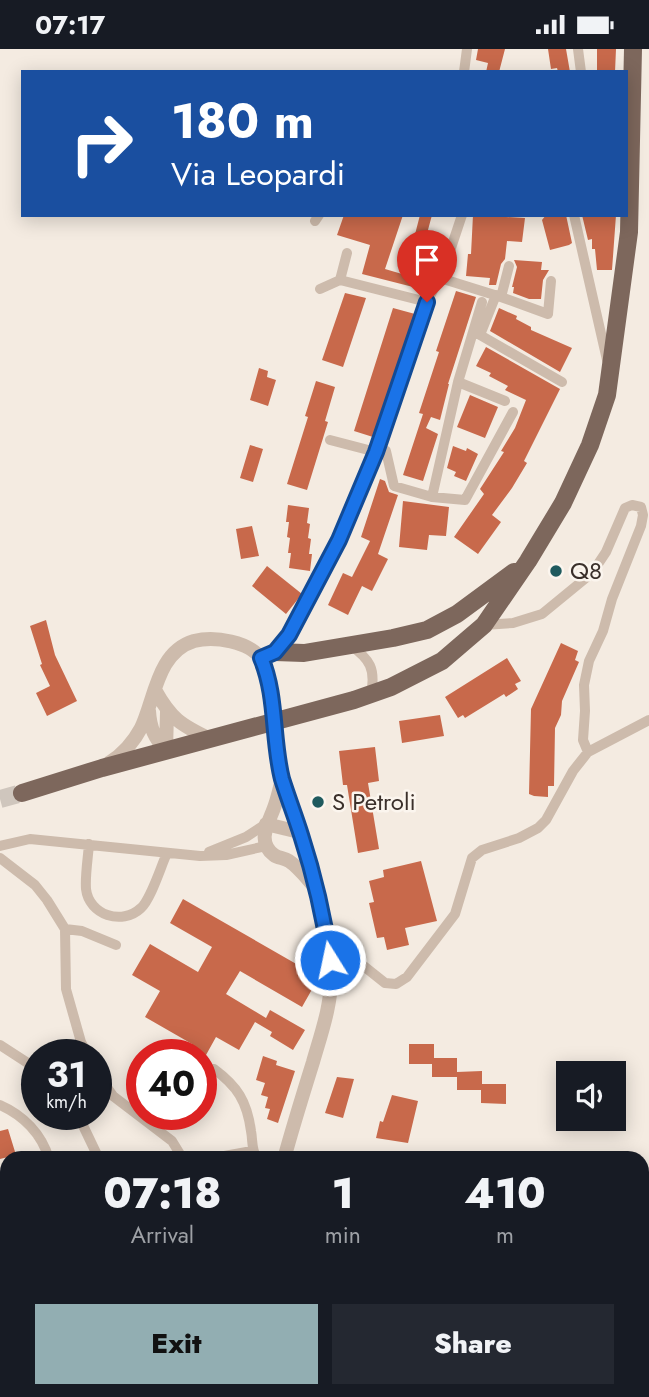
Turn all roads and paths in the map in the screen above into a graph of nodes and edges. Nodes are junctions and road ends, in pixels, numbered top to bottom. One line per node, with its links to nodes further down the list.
1 (467, 49): 4 (street)
2 (578, 49): 5 (street)
3 (633, 49): 17 (main road)
4 (464, 70)
5 (581, 70)
6 (461, 217): 10 (street)
7 (574, 217): 17 (street)
8 (347, 253): 11 (street)
9 (509, 265): 14 (street)
10 (440, 278): 14 (street); 15 (street)
11 (340, 279): 13 (street); 15 (street)
12 (551, 281): 14 (street)
13 (320, 289)
14 (499, 296): 19 (street)
15 (427, 302): 23 (street)
16 (482, 302): 18 (street)
17 (610, 373): 25 (main road)
18 (458, 382): 20 (street); 24 (street)
19 (562, 382)
20 (505, 401)
21 (513, 412): 24 (street)
22 (330, 440): 23 (street)
23 (376, 452): 24 (street); 28 (street)
24 (432, 496)
25 (528, 561): 26 (main road); 27 (main road)
26 (484, 625): 30 (main road); 36 (street)
27 (350, 645): 28 (main road); 30 (street)
28 (268, 655): 29 (street); 38 (street)
29 (155, 690): 31 (street); 32 (street)
30 (371, 694): 34 (main road)
31 (149, 710): 35 (street); 37 (street)
32 (167, 712): 34 (street); 35 (street)
33 (649, 720): 36 (street)
34 (210, 739): 35 (main road)
35 (166, 751): 37 (main road)
36 (588, 752): 51 (street)
37 (102, 768): 39 (main road)
38 (282, 779): 40 (street); 41 (street)
39 (22, 793)
40 (266, 824): 41 (street); 44 (street); 46 (street)
41 (302, 837): 48 (street); 49 (street)
42 (89, 845): 43 (street); 45 (street); 45 (street)
43 (0, 846)
44 (266, 846): 46 (street); 48 (street)
45 (167, 853): 46 (street)
46 (200, 856)
47 (0, 857): 50 (street)
48 (287, 860): 49 (street)
49 (316, 890): 51 (street)
50 (65, 929): 52 (street); 53 (street)
51 (326, 936): 64 (street)
52 (116, 944)
53 (80, 1039)
54 (0, 1045): 55 (street)
55 (21, 1059)
56 (217, 1071): 63 (street)
57 (112, 1095): 62 (street)
58 (0, 1105): 60 (street)
59 (85, 1130): 61 (street)
60 (47, 1151)
61 (95, 1151)
62 (178, 1151)
63 (254, 1151)
64 (286, 1151)

